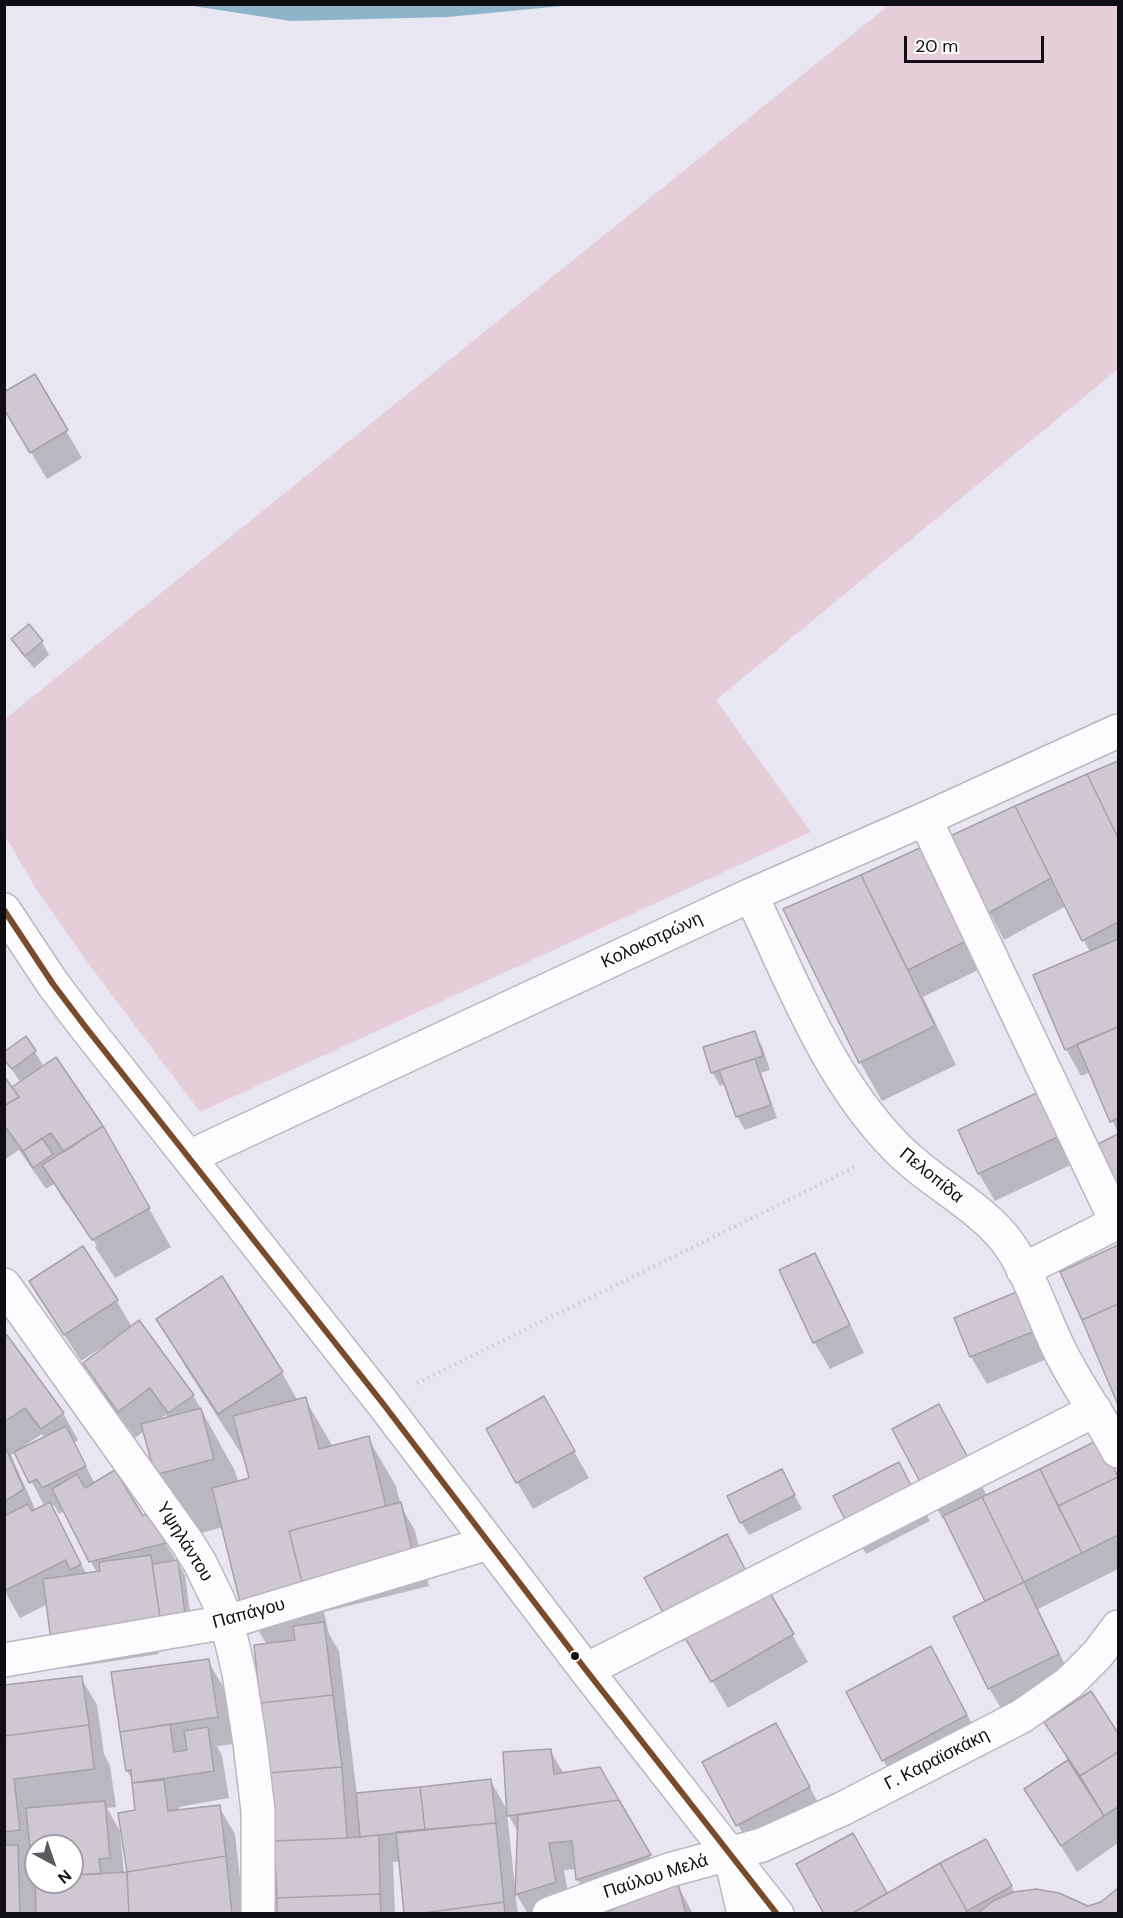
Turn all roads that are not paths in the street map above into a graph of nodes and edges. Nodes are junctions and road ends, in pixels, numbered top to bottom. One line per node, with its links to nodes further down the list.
1 (1119, 731): 2 (street, Κολοκοτρώνη)
2 (925, 819): 3 (street, Κολοκοτρώνη); 6 (street)
3 (751, 895): 5 (street, Κολοκοτρώνη); 7 (street, Πελοπίδα)
4 (5, 913): 5 (street)
5 (189, 1157): 11 (street)
6 (1118, 1222): 7 (street)
7 (1023, 1270): 9 (street, Πελοπίδα)
8 (4, 1285): 12 (street, Υψηλάντου)
9 (1095, 1410): 10 (street, Πελοπίδα); 15 (street)
10 (1119, 1451)
11 (488, 1543): 12 (street, Παπάγου); 15 (street)
12 (227, 1622): 14 (street, Παπάγου); 17 (street, Υψηλάντου)
13 (1119, 1627): 16 (street, Γ. Καραϊσκάκη)
14 (4, 1660)
15 (586, 1670): 16 (street)
16 (730, 1854): 18 (street, Παύλου Μελά); 19 (street); 20 (street)
17 (258, 1914)
18 (549, 1914)
19 (744, 1914)
20 (777, 1914)

